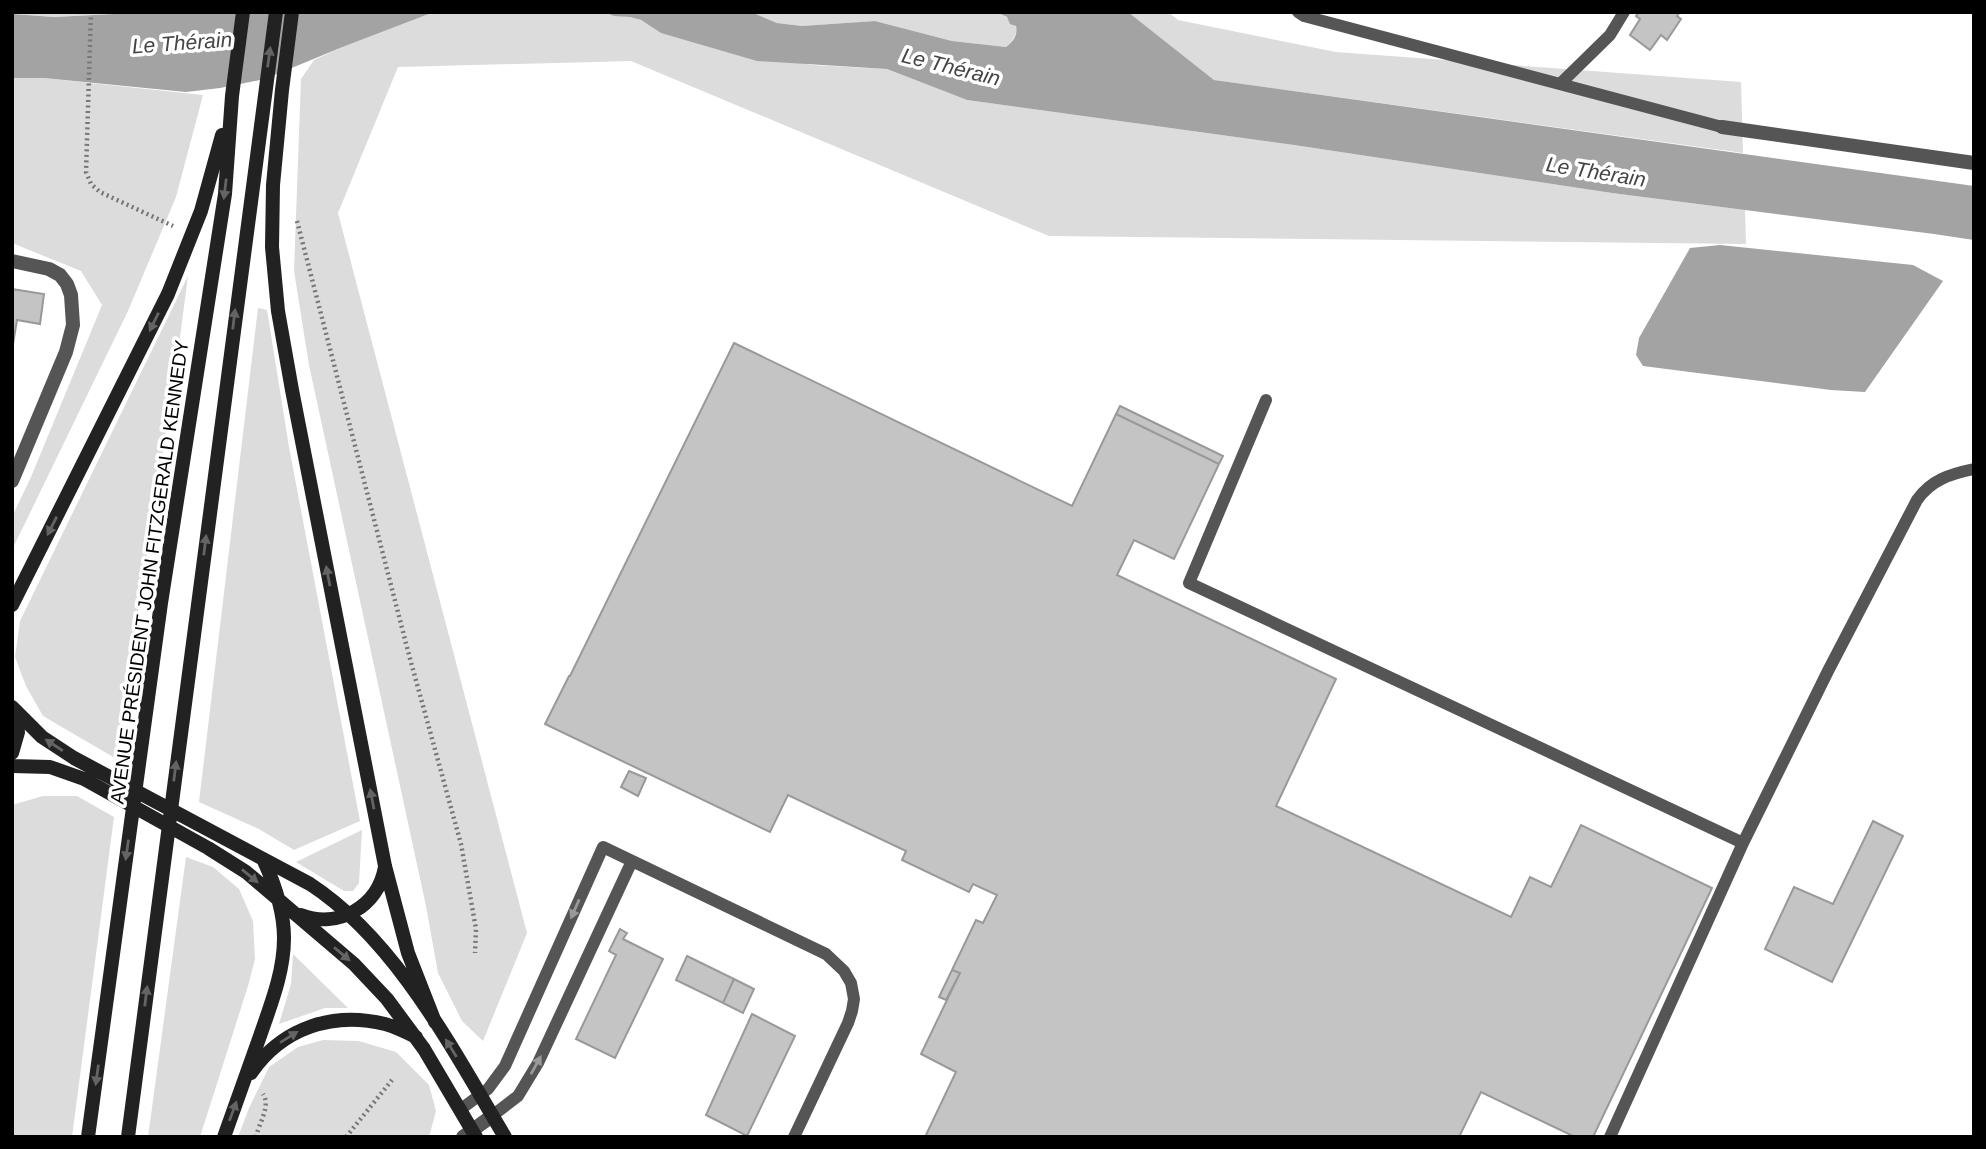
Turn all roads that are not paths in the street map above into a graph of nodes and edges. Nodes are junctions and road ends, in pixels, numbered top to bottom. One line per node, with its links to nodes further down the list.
1 (243, 12): 7 (street, AVENUE PRÉSIDENT JOHN FITZGERALD KENNEDY)
2 (276, 12): 33 (street, one-way to 2)
3 (292, 12): 22 (street, one-way to 3)
4 (1298, 12): 6 (lane)
5 (1625, 12): 6 (lane)
6 (1560, 84): 8 (lane)
7 (232, 96): 14 (street, one-way to 14); 32 (street, AVENUE PRÉSIDENT JOHN FITZGERALD KENNEDY, one-way to 32)
8 (1722, 127): 9 (street)
9 (1974, 163)
10 (12, 261): 13 (street)
11 (1266, 400): 19 (lane)
12 (1974, 469): 19 (lane)
13 (12, 481)
14 (12, 605)
15 (12, 708): 16 (street); 18 (street, one-way to 15)
16 (12, 753)
17 (12, 766): 18 (street)
18 (101, 780): 20 (street); 23 (street, one-way to 23)
19 (1743, 844): 37 (lane)
20 (264, 861): 23 (street); 24 (street)
21 (632, 861): 28 (lane, one-way to 28); 30 (lane, one-way to 21); 36 (lane)
22 (385, 866): 24 (street); 25 (street)
23 (284, 905): 24 (street); 26 (street, one-way to 26); 27 (street)
24 (350, 914): 25 (street)
25 (435, 1022): 28 (street, one-way to 25)
26 (416, 1037): 27 (street, one-way to 26); 29 (street)
27 (242, 1086): 34 (street, one-way to 27)
28 (480, 1096): 29 (lane); 30 (street)
29 (460, 1109): 31 (street)
30 (492, 1116): 31 (street); 35 (street)
31 (471, 1135)
32 (88, 1137)
33 (128, 1137)
34 (224, 1137)
35 (505, 1137)
36 (794, 1137)
37 (1611, 1137)

